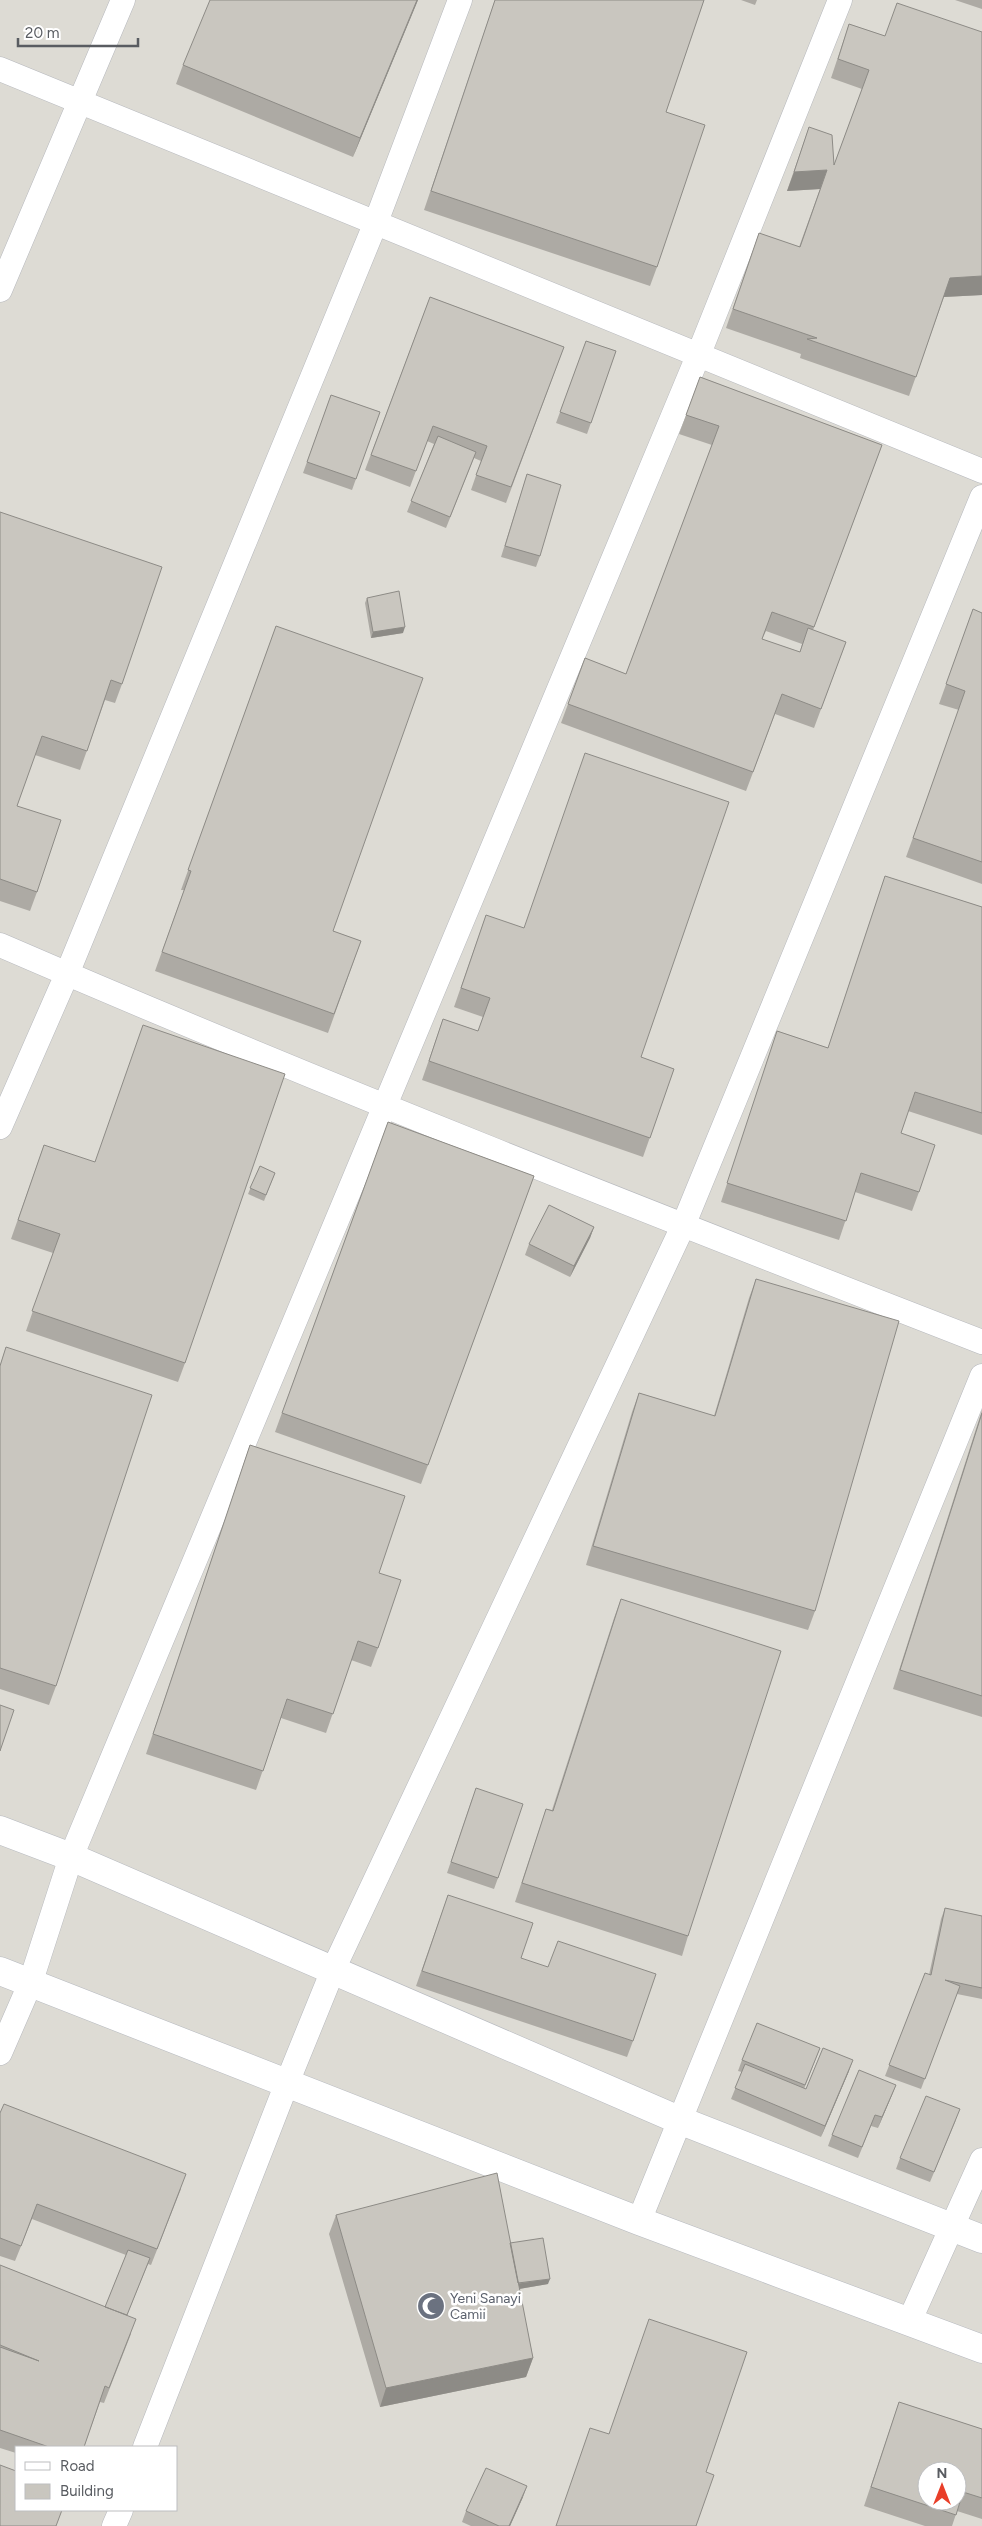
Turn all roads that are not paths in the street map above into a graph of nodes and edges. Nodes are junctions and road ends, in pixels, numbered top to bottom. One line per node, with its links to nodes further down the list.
1 (123, 0): 5 (lane)
2 (460, 0): 6 (lane)
3 (840, 0): 8 (lane)
4 (0, 69): 5 (lane)
5 (80, 101): 6 (lane); 7 (lane)
6 (376, 222): 8 (lane); 12 (lane)
7 (0, 290)
8 (698, 356): 9 (lane); 13 (lane)
9 (982, 471)
10 (982, 497): 15 (lane)
11 (0, 945): 12 (lane)
12 (67, 974): 13 (lane); 14 (lane)
13 (383, 1105): 15 (lane); 19 (lane)
14 (0, 1126)
15 (683, 1226): 16 (lane); 20 (lane)
16 (982, 1342)
17 (982, 1376): 25 (lane)
18 (0, 1830): 19 (street)
19 (70, 1856): 20 (street); 22 (lane)
20 (334, 1970): 24 (lane); 25 (street)
21 (0, 1971): 22 (street)
22 (30, 1984): 23 (lane); 24 (street)
23 (0, 2053)
24 (287, 2083): 27 (street); 32 (lane)
25 (679, 2120): 27 (lane); 28 (street)
26 (982, 2160): 28 (lane)
27 (639, 2221): 30 (street)
28 (952, 2228): 29 (street); 30 (lane)
29 (982, 2240)
30 (909, 2322): 31 (street)
31 (982, 2349)
32 (145, 2446)
33 (120, 2511): 34 (lane)
34 (114, 2526)

